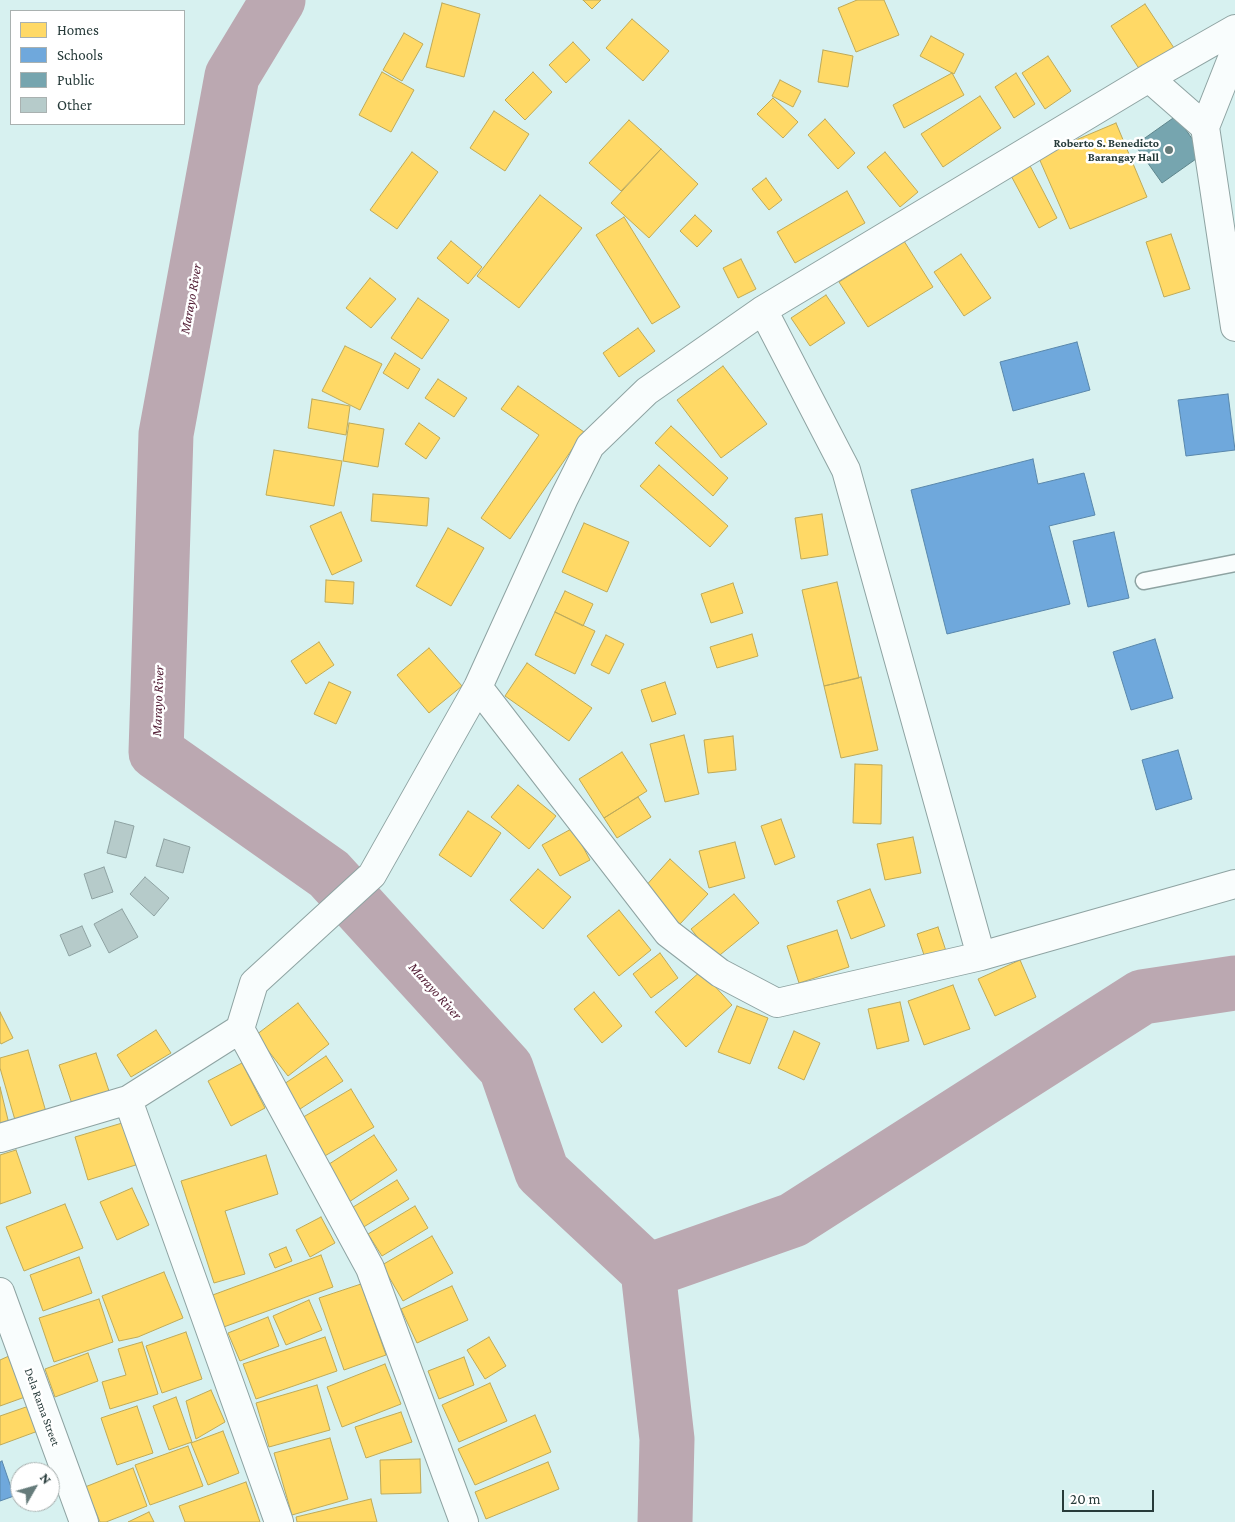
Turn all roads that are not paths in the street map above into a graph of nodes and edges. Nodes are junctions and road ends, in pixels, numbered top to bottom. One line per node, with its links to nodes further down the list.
1 (1235, 29): 3 (street)
2 (1235, 51): 4 (street)
3 (1150, 78): 4 (street); 5 (street)
4 (1205, 127): 6 (street)
5 (762, 310): 9 (street); 11 (street)
6 (1235, 327)
7 (1235, 563): 8 (lane)
8 (1144, 581)
9 (478, 687): 11 (street); 12 (street)
10 (1235, 884): 11 (street)
11 (981, 956)
12 (240, 1029): 13 (street); 18 (street)
13 (128, 1100): 14 (street); 17 (street)
14 (0, 1138)
15 (0, 1292): 16 (street, Dela Rama Street)
16 (84, 1522)
17 (279, 1522)
18 (464, 1522)

